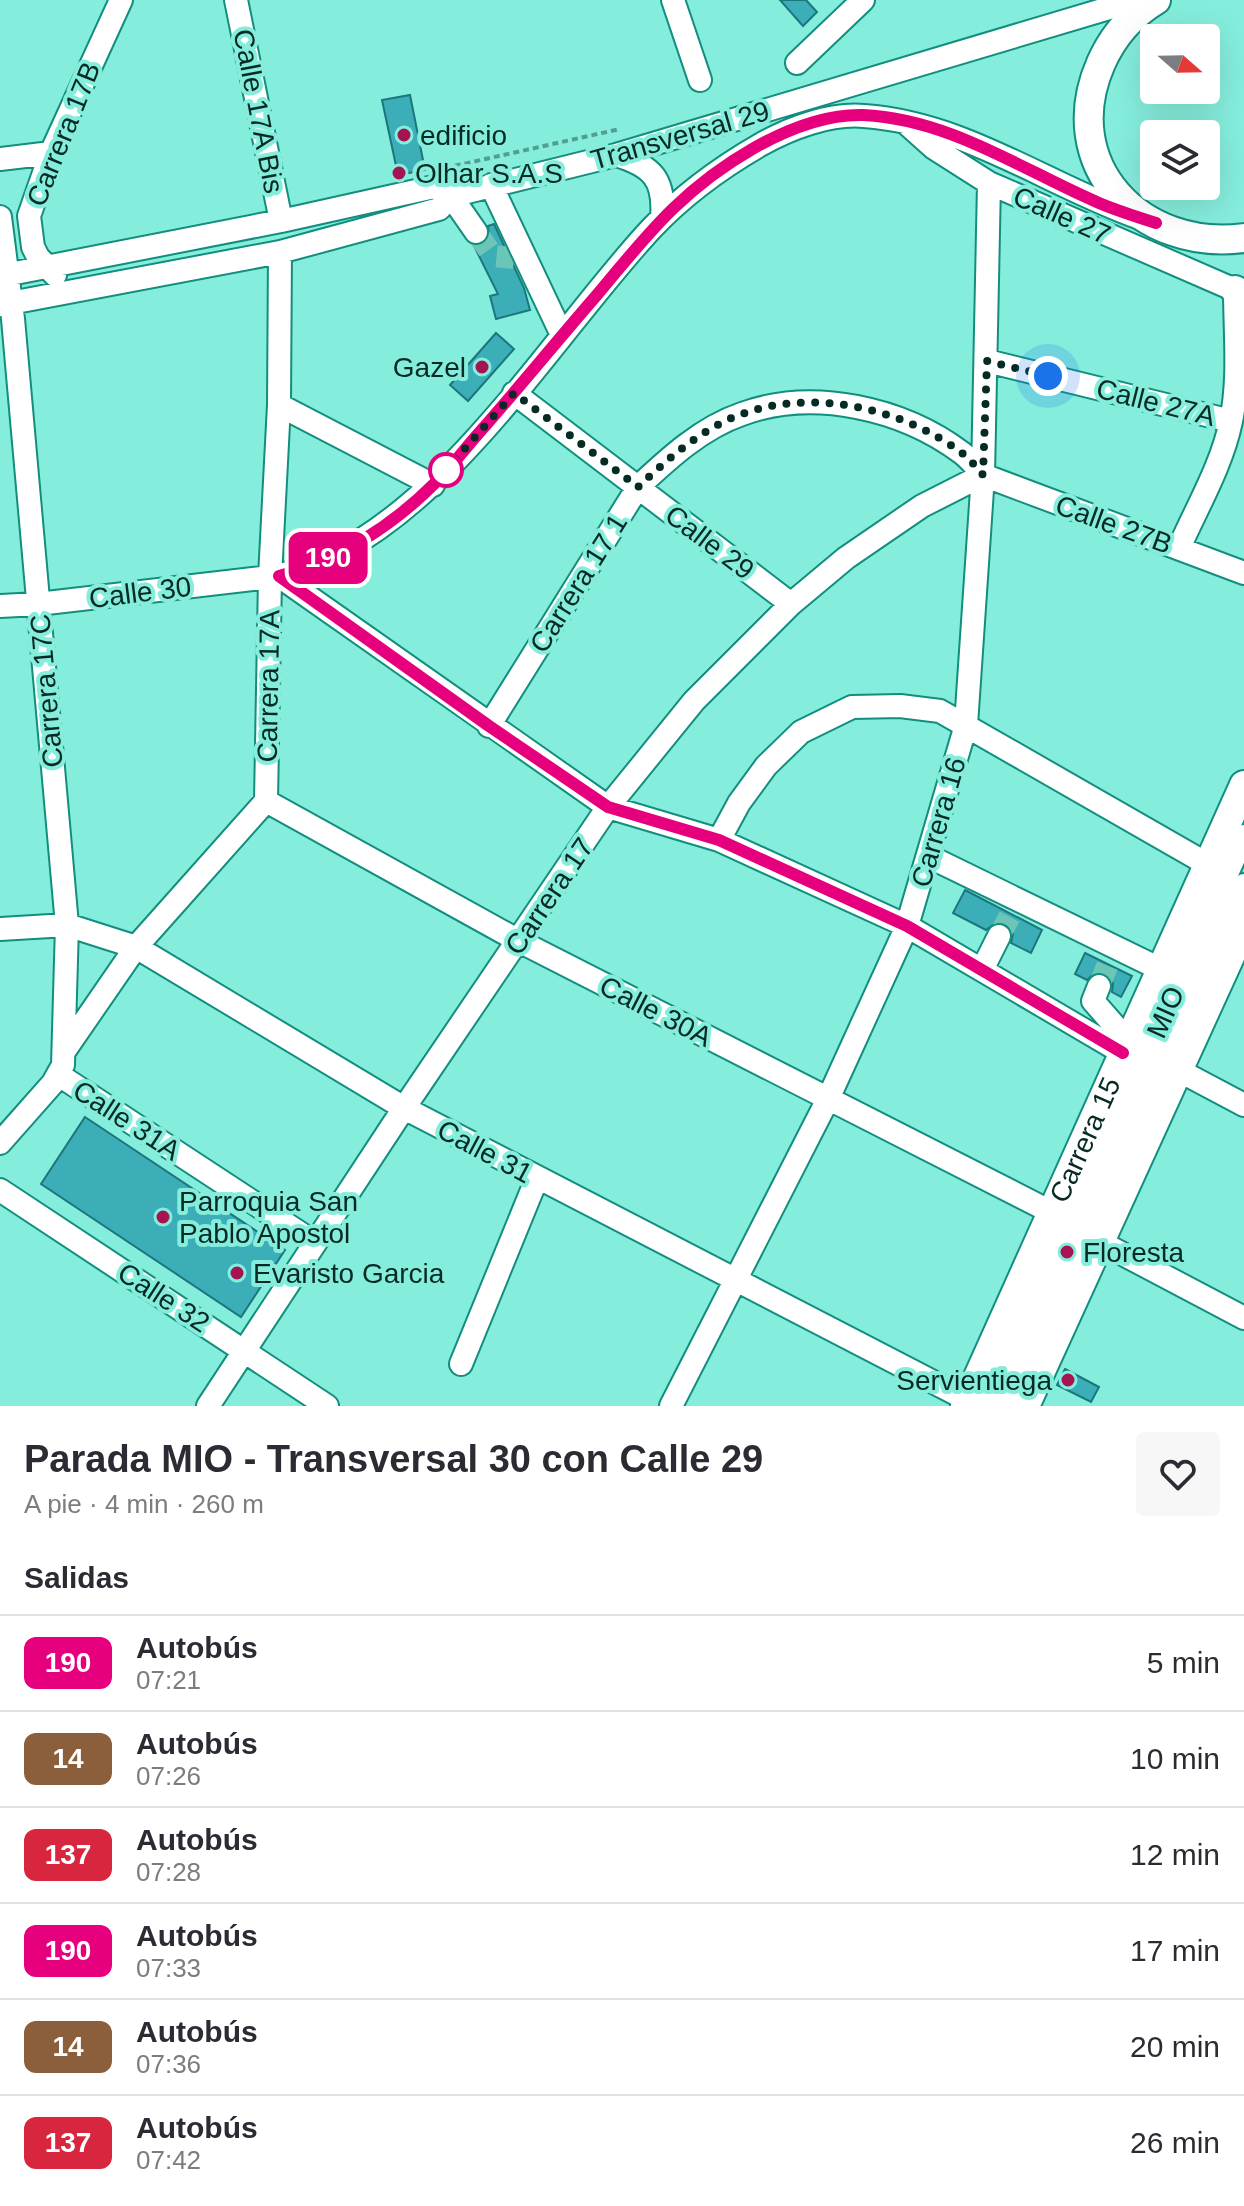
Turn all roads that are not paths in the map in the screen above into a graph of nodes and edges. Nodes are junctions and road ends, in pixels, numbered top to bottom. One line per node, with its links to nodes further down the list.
1 (121, 0): 10 (street, Carrera 17B)
2 (236, 0): 18 (street, Calle 17A Bis)
3 (673, 0): 8 (street)
4 (863, 0): 7 (street)
5 (1136, 0): 11 (street, Transversal 29)
6 (1156, 0): 19 (main road)
7 (797, 63)
8 (700, 80)
9 (902, 120): 13 (street, Calle 27); 17 (street, Calle 30); 19 (street, Calle 30)
10 (51, 153): 12 (street); 23 (street, Carrera 17B)
11 (616, 155): 14 (street, Transversal 29); 17 (street)
12 (0, 159)
13 (989, 183): 26 (street, Calle 27); 29 (street, Carrera 16)
14 (491, 185): 15 (street, Transversal 29); 28 (street)
15 (451, 196): 18 (street, Transversal 29); 20 (street); 22 (street, Transversal 29)
16 (0, 217): 24 (street, Carrera 17C)
17 (662, 218): 28 (street, Calle 30)
18 (281, 221): 23 (street, Transversal 29)
19 (1156, 223): 21 (main road)
20 (476, 232)
21 (1244, 238)
22 (280, 252): 25 (street, Transversal 29); 31 (street, Carrera 17A)
23 (48, 268): 24 (street, Transversal 29); 25 (street, Carrera 17B)
24 (4, 276): 27 (street, Carrera 17C)
25 (72, 292): 27 (street, Transversal 29)
26 (1239, 293): 32 (street)
27 (5, 305): 39 (street, Carrera 17C)
28 (562, 335): 30 (street, Calle 30)
29 (987, 361): 32 (street, Calle 27A); 33 (street, Carrera 16)
30 (514, 393): 34 (street, Calle 30); 35 (street, Calle 29)
31 (279, 405): 34 (street); 38 (street, Carrera 17A)
32 (1231, 421): 36 (street)
33 (983, 475): 35 (street, Carrera 17 1); 36 (street, Calle 27B); 40 (street, Carrera 17); 42 (street, Carrera 16)
34 (433, 485): 38 (street, Calle 30)
35 (638, 487): 40 (street, Calle 29); 43 (street, Carrera 17 1)
36 (1179, 548): 37 (street, Calle 27B)
37 (1244, 573)
38 (274, 577): 39 (street, Calle 30); 43 (street); 45 (street, Carrera 17A)
39 (38, 604): 41 (street, Calle 30); 52 (street, Carrera 17C)
40 (791, 604): 46 (street, Carrera 17)
41 (0, 606)
42 (966, 725): 48 (street); 49 (street, Carrera 16); 50 (street)
43 (489, 726): 46 (street)
44 (1244, 785): 50 (main road, Carrera 15)
45 (266, 801): 57 (street, Calle 30A); 58 (street, Carrera 17A)
46 (608, 807): 48 (street); 57 (street, Carrera 17)
47 (1244, 836): 79 (street, MIO)
48 (719, 840): 53 (street)
49 (928, 856): 53 (street, Carrera 16); 59 (street)
50 (1207, 864): 59 (main road, Carrera 15)
51 (1244, 885): 83 (street, MIO)
52 (67, 925): 55 (street, Calle 31); 58 (street, Calle 31); 63 (street, Carrera 17C)
53 (907, 926): 60 (street); 66 (street, Carrera 16)
54 (1244, 926): 64 (main road, Carrera 15)
55 (0, 929)
56 (999, 936): 60 (street)
57 (519, 941): 66 (street, Calle 30A); 68 (street, Carrera 17)
58 (136, 947): 63 (street, Carrera 17A); 68 (street, Calle 31)
59 (1160, 969): 62 (main road, Carrera 15)
60 (982, 970): 61 (street)
61 (1080, 1028): 62 (street); 62 (street)
62 (1125, 1047): 72 (main road, Carrera 15)
63 (65, 1050): 65 (street, Carrera 17C)
64 (1178, 1070): 67 (street); 73 (main road, Carrera 15)
65 (59, 1075): 69 (street, Carrera 17C); 74 (street, Calle 31A)
66 (828, 1099): 72 (street, Calle 30A); 75 (street, Carrera 16)
67 (1244, 1105)
68 (404, 1108): 70 (street, Calle 31); 74 (street, Carrera 17)
69 (0, 1143)
70 (537, 1178): 75 (street, Calle 31); 78 (street)
71 (0, 1190): 77 (street, Calle 32)
72 (1051, 1212): 79 (main road, Carrera 15)
73 (1100, 1242): 76 (street); 84 (main road, Carrera 15)
74 (315, 1243): 77 (street, Carrera 17)
75 (734, 1281): 79 (street, Calle 31); 82 (street, Carrera 16)
76 (1244, 1318)
77 (245, 1350): 80 (street, Carrera 17); 81 (street, Calle 32)
78 (461, 1364)
79 (973, 1404)
80 (208, 1406)
81 (327, 1406)
82 (671, 1406)
83 (1010, 1406)
84 (1025, 1406)

